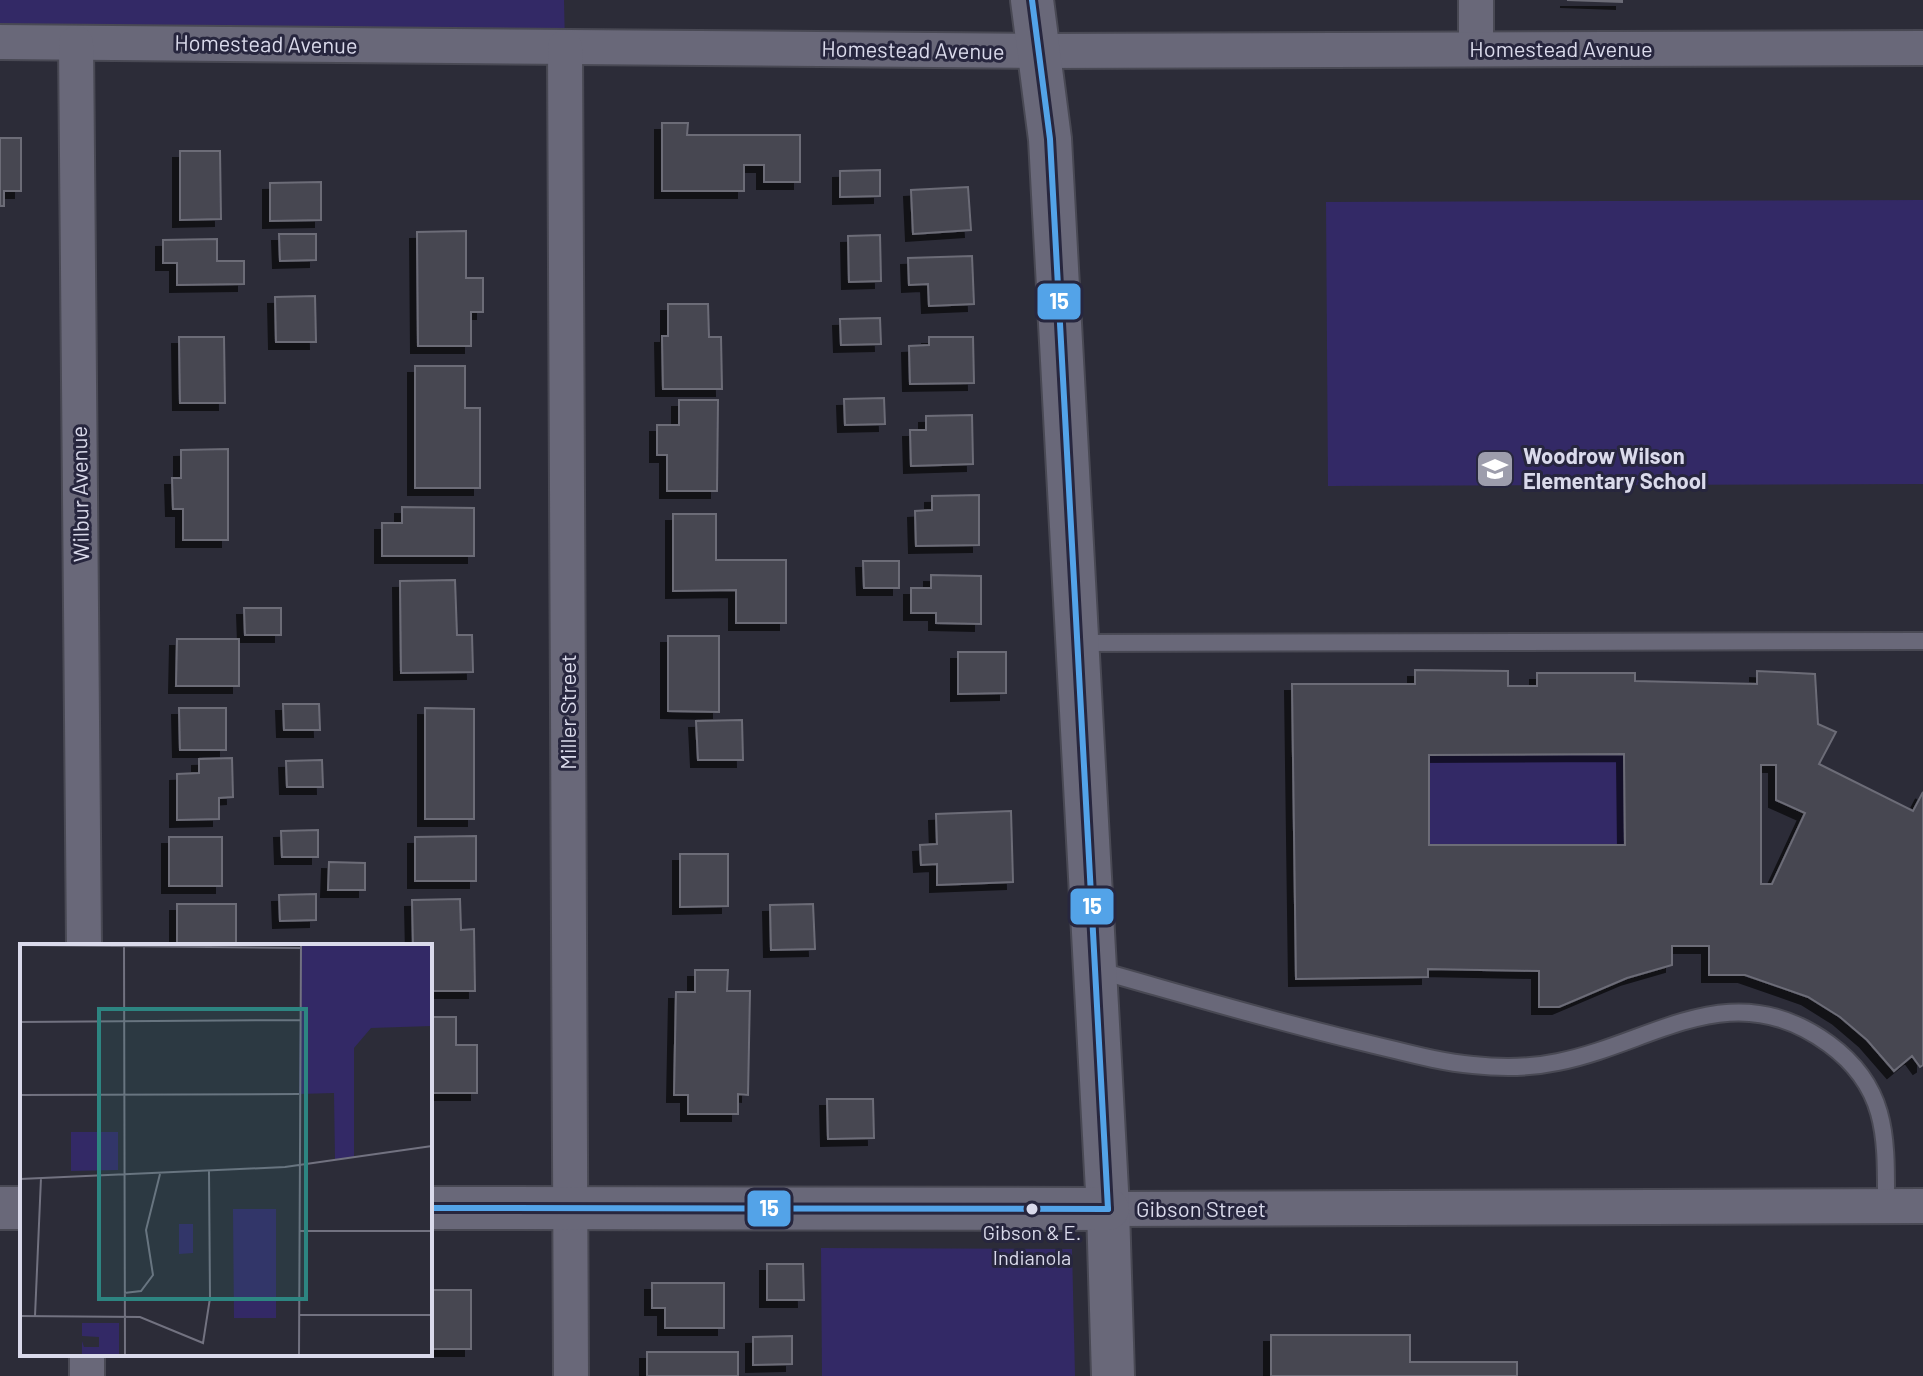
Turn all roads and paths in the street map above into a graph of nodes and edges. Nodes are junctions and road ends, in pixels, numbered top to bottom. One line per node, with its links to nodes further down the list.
1 (1032, 0): 8 (street)
2 (1476, 0): 7 (street)
3 (0, 42): 4 (street, Homestead Avenue)
4 (76, 43): 5 (street, Homestead Avenue); 11 (street, Wilbur Avenue)
5 (565, 47): 8 (street, Homestead Avenue); 16 (street, Miller Street)
6 (1923, 48): 7 (street, Homestead Avenue)
7 (1476, 49): 8 (street, Homestead Avenue)
8 (1039, 51): 10 (street)
9 (1923, 641): 10 (lane)
10 (1077, 643): 12 (street)
11 (84, 944)
12 (1095, 969): 13 (lane); 17 (street)
13 (1886, 1206): 14 (street, Gibson Street); 17 (street, Gibson Street)
14 (1923, 1206)
15 (432, 1208): 16 (street, Gibson Street)
16 (571, 1208): 17 (street, Gibson Street); 18 (street, Miller Street)
17 (1108, 1209): 19 (street)
18 (571, 1376)
19 (1113, 1376)

